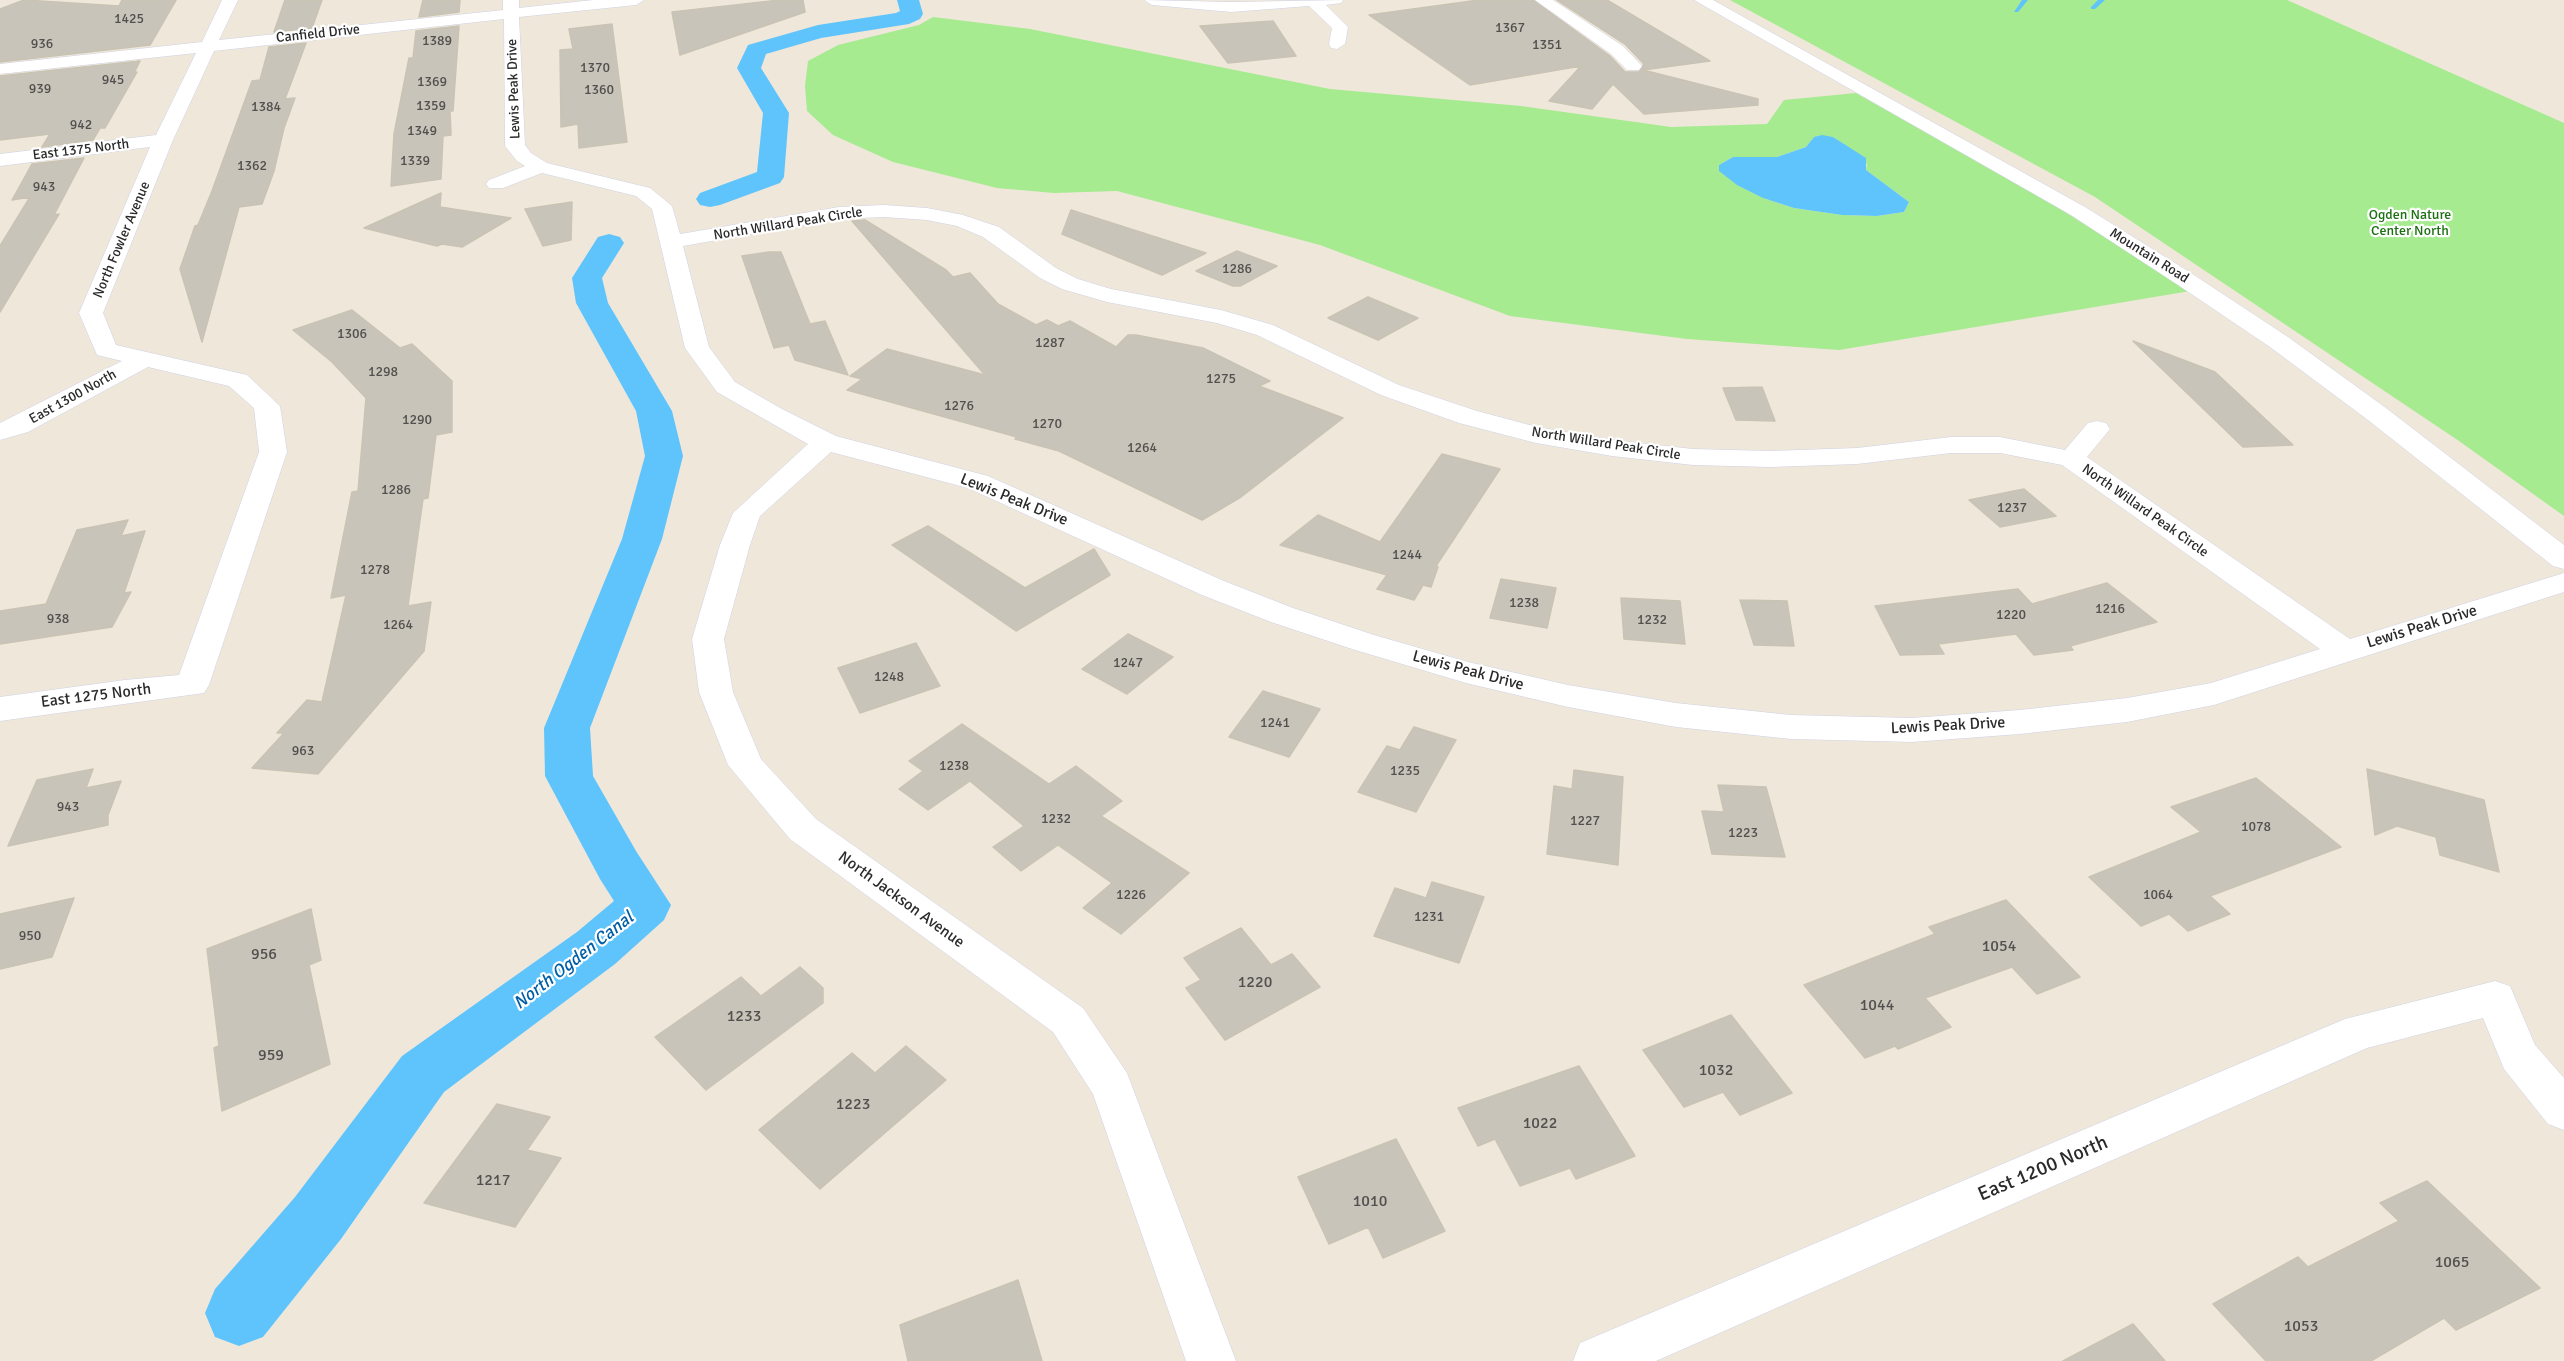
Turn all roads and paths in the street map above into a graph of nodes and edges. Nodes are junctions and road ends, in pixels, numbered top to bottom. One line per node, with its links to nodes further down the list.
1 (230, 0): 11 (street, North Fowler Avenue)
2 (636, 0): 9 (street, Canfield Drive)
3 (1152, 0): 7 (street)
4 (1335, 0): 8 (street)
5 (1543, 0): 12 (street)
6 (1702, 0): 24 (street, Mountain Road)
7 (1179, 1): 8 (street)
8 (1313, 2): 10 (street)
9 (511, 6): 11 (street, Canfield Drive); 16 (street, Lewis Peak Drive)
10 (1337, 44)
11 (208, 46): 13 (street, Canfield Drive); 14 (street, North Fowler Avenue)
12 (1633, 66)
13 (0, 69)
14 (163, 140): 15 (street, East 1375 North); 19 (street, North Fowler Avenue)
15 (0, 160)
16 (540, 166): 17 (street); 18 (street, Lewis Peak Drive)
17 (496, 184)
18 (671, 242): 22 (street, Lewis Peak Drive); 23 (street, North Willard Peak Circle)
19 (144, 359): 21 (street, East 1300 North); 27 (street, North Fowler Avenue)
20 (2097, 429): 23 (street)
21 (0, 432)
22 (826, 442): 26 (street, Lewis Peak Drive); 30 (street, North Jackson Avenue)
23 (2071, 459): 26 (street, North Willard Peak Circle)
24 (2564, 560)
25 (2564, 582): 26 (street, Lewis Peak Drive)
26 (2345, 651)
27 (192, 685): 28 (street, East 1275 North)
28 (0, 710)
29 (2564, 1110): 31 (street, East 1200 North)
30 (1211, 1361)
31 (1598, 1361)

